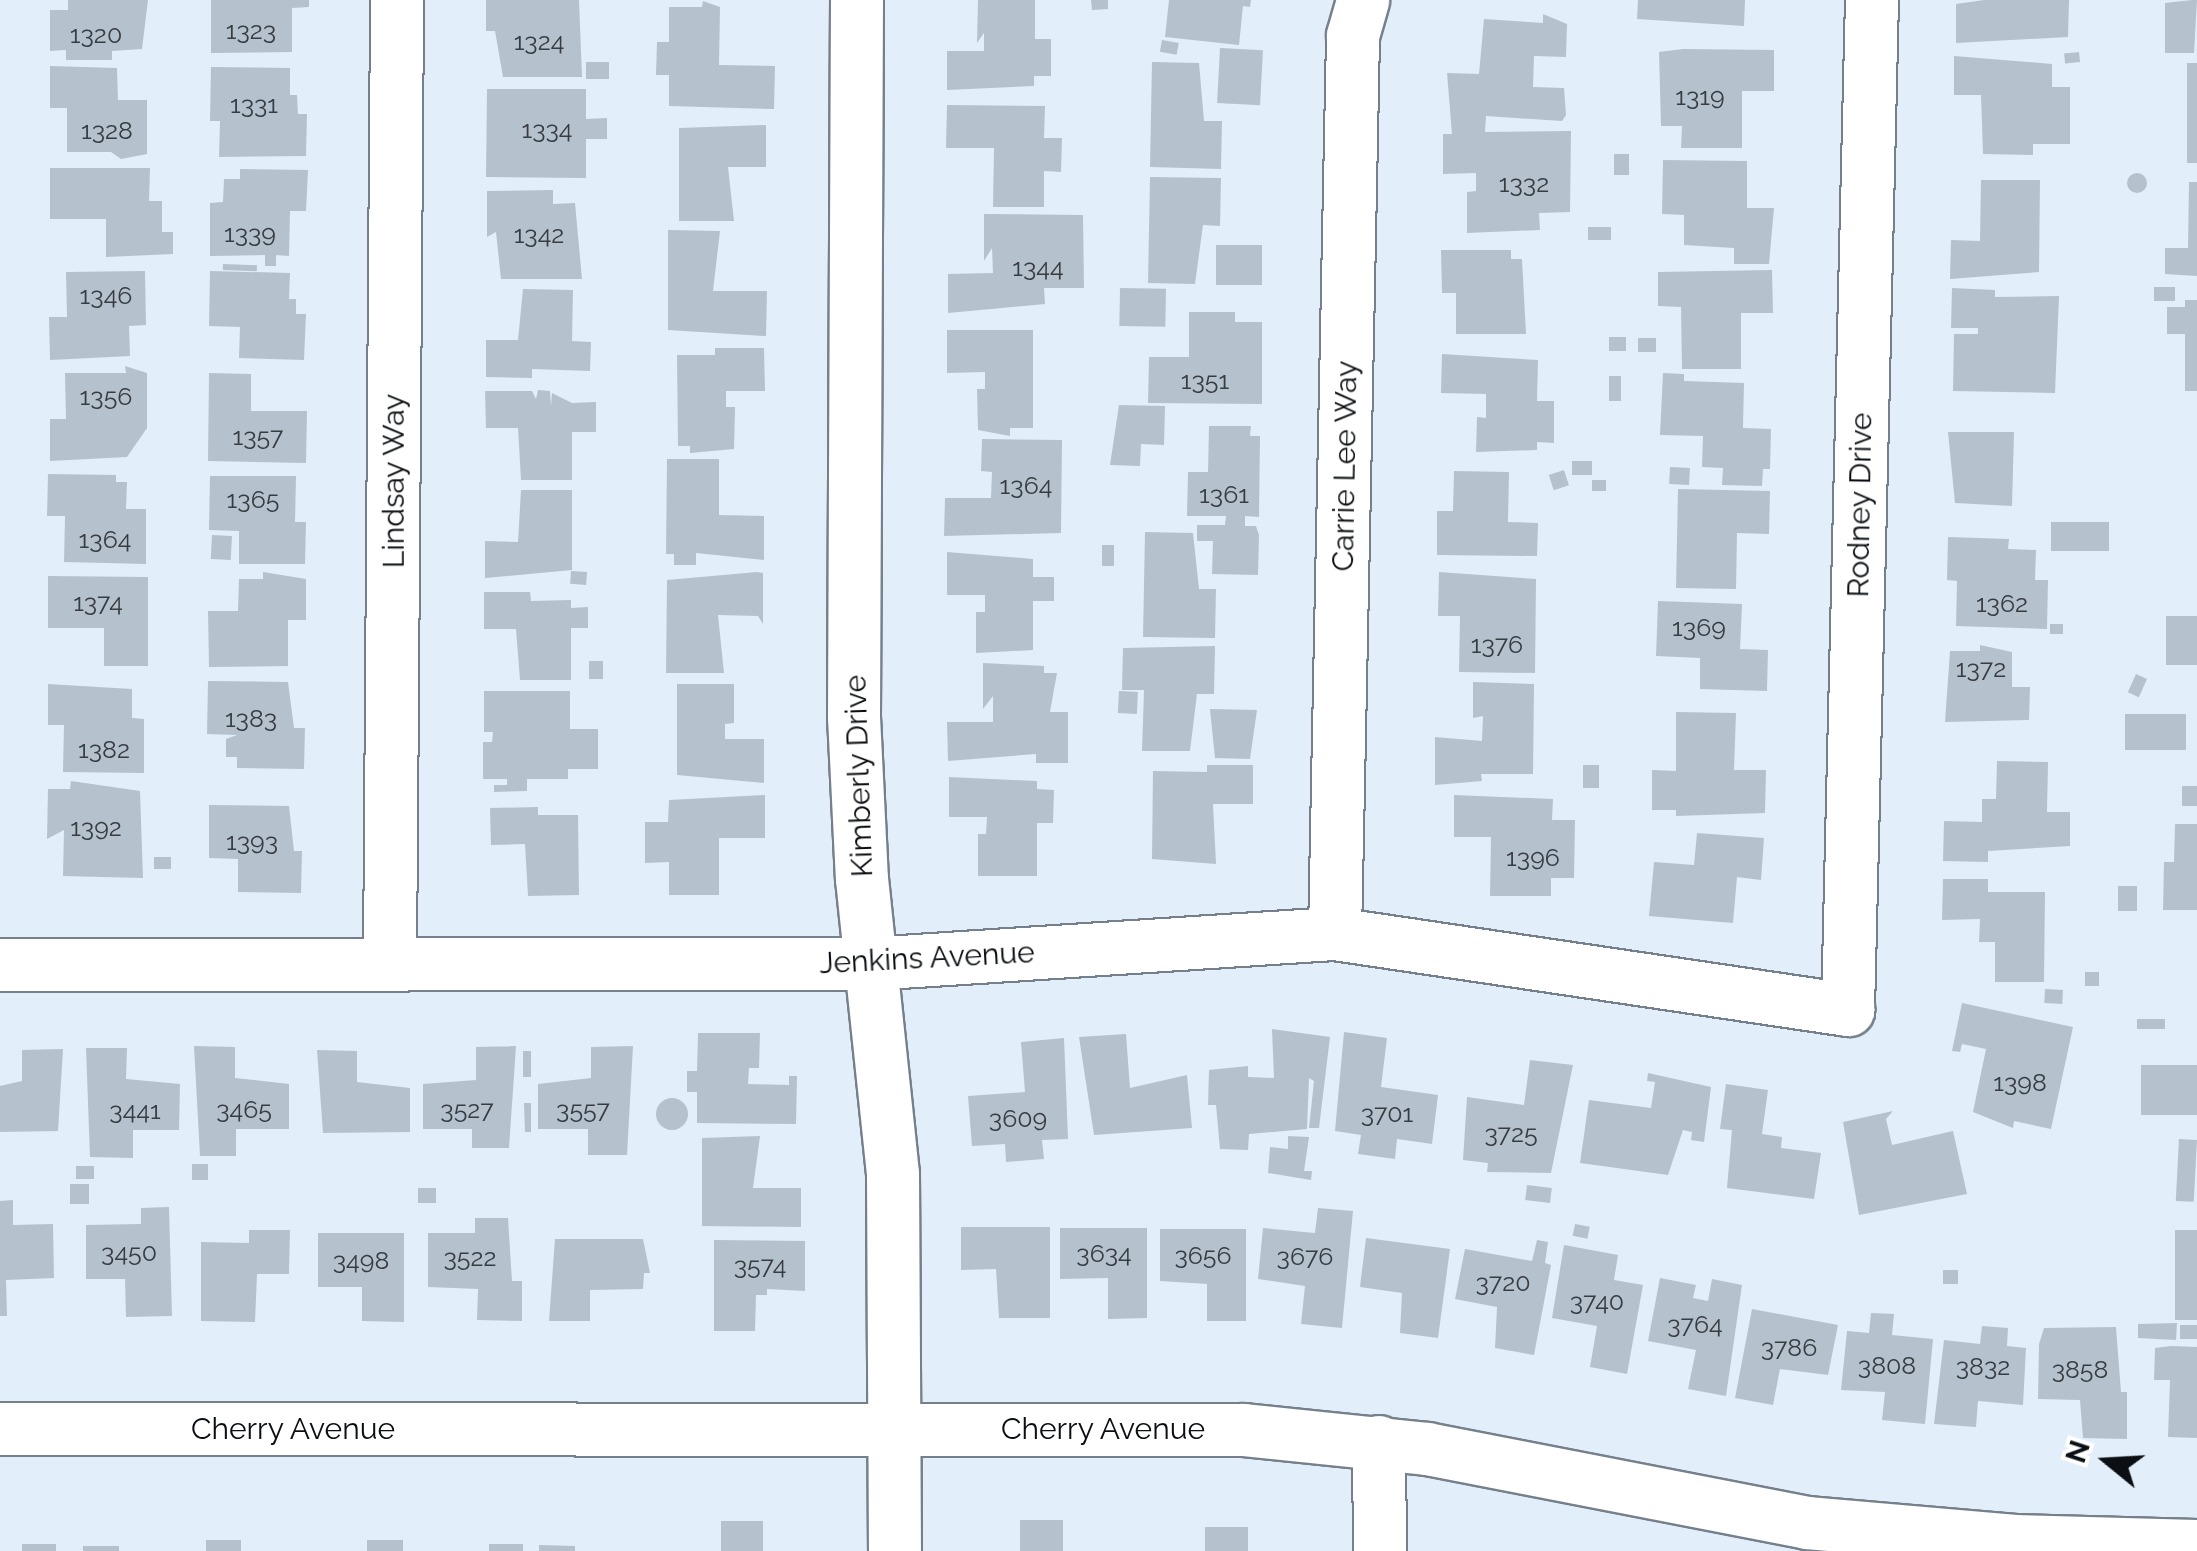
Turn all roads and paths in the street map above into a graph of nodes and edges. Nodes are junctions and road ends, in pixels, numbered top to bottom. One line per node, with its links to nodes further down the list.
1 (397, 0): 6 (street, Lindsay Way)
2 (857, 0): 7 (street, Kimberly Drive)
3 (1363, 0): 5 (street, Carrie Lee Way)
4 (1872, 0): 9 (street, Rodney Drive)
5 (1335, 934): 7 (street, Jenkins Avenue); 9 (street, Jenkins Avenue)
6 (390, 962): 7 (street, Jenkins Avenue); 8 (street, Jenkins Avenue)
7 (870, 964): 10 (street, Kimberly Drive)
8 (0, 965)
9 (1848, 1010)
10 (895, 1428): 11 (street, Cherry Avenue); 12 (street, Cherry Avenue); 15 (street, Kimberly Drive)
11 (0, 1429)
12 (1380, 1442): 13 (street, Cherry Avenue); 16 (street)
13 (1873, 1541): 14 (street, Cherry Avenue)
14 (2197, 1546)
15 (895, 1551)
16 (1380, 1551)

